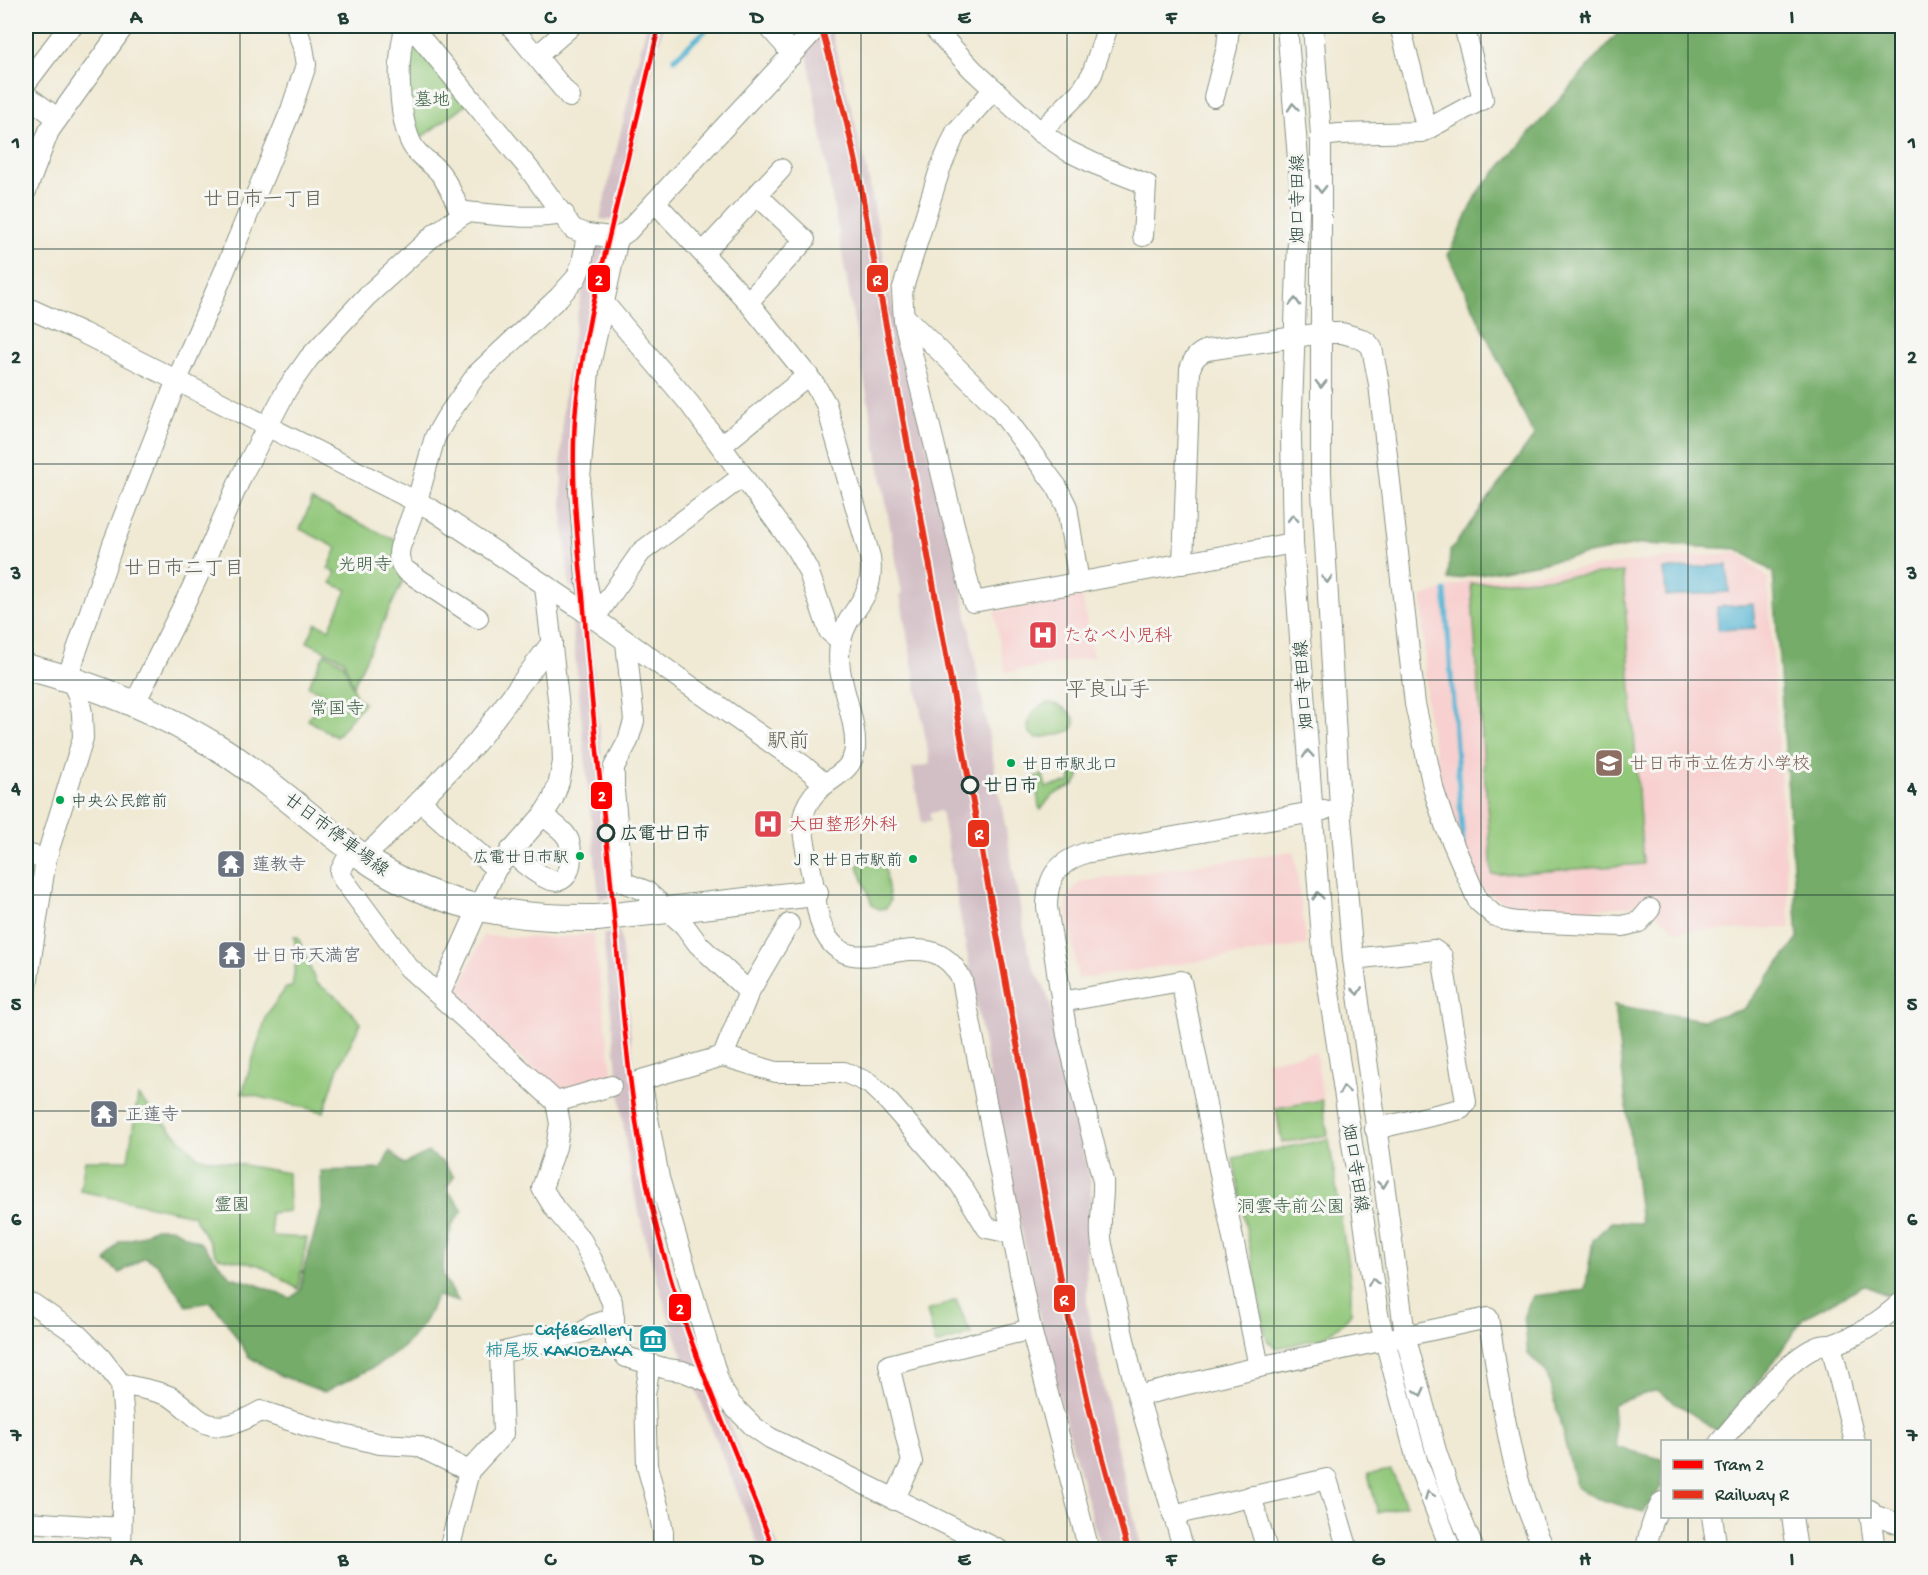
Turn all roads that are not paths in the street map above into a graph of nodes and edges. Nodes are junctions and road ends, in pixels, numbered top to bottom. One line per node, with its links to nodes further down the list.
1 (124, 26): 23 (street)
2 (296, 26): 44 (street)
3 (406, 26): 31 (street); 32 (street)
4 (511, 26): 16 (street)
5 (768, 26): 17 (street)
6 (818, 26): 17 (street)
7 (932, 26): 19 (street)
8 (1108, 26): 25 (street)
9 (1229, 26): 22 (street)
10 (1287, 26): 42 (street, 畑口寺田線, one-way to 10)
11 (1313, 26): 26 (street)
12 (1400, 26): 24 (street)
13 (1464, 26): 24 (street)
14 (570, 27): 16 (street)
15 (63, 29): 18 (street)
16 (537, 56): 21 (street)
17 (790, 56): 30 (street)
18 (26, 83)
19 (994, 89): 25 (street); 40 (street)
20 (26, 95): 23 (street)
21 (570, 97)
22 (1214, 97)
23 (57, 118): 28 (street)
24 (1427, 130): 26 (street)
25 (1040, 132): 34 (street)
26 (1321, 136): 41 (street, one-way to 41)
27 (781, 169): 29 (street)
28 (26, 191)
29 (757, 195): 36 (street); 37 (street)
30 (655, 202): 35 (street); 36 (street)
31 (564, 214): 32 (street); 33 (street)
32 (462, 215): 45 (street)
33 (586, 234): 35 (street); 48 (street)
34 (1143, 236)
35 (618, 238): 38 (street)
36 (703, 253): 37 (street)
37 (748, 302): 43 (street)
38 (604, 303): 46 (street); 54 (street)
39 (26, 307): 44 (street)
40 (904, 316): 51 (street); 51 (street)
41 (1322, 333): 42 (street); 63 (street, one-way to 63); 73 (street)
42 (1294, 337): 49 (street, 畑口寺田線, one-way to 42); 50 (street)
43 (808, 375): 46 (street); 55 (street)
44 (177, 380): 45 (street); 59 (street)
45 (267, 425): 48 (street); 60 (street)
46 (721, 446): 47 (street)
47 (743, 476): 54 (street); 55 (street)
48 (417, 501): 52 (street); 53 (street)
49 (1293, 543): 50 (street); 64 (street, 畑口寺田線, one-way to 49)
50 (1183, 564): 51 (street)
51 (1079, 583)
52 (545, 586): 54 (street); 56 (street)
53 (478, 618)
54 (594, 619): 57 (street)
55 (841, 641): 61 (street)
56 (552, 642): 62 (street); 65 (street)
57 (626, 642): 61 (street); 74 (street)
58 (26, 667): 59 (main road, 廿日市停車場線)
59 (69, 679): 60 (main road, 廿日市停車場線); 69 (street)
60 (134, 705): 67 (main road, 廿日市停車場線)
61 (825, 784): 71 (street)
62 (420, 801): 67 (street); 70 (street)
63 (1340, 807): 64 (street); 76 (street)
64 (1312, 812): 80 (street); 91 (street, 畑口寺田線, one-way to 64)
65 (543, 815): 66 (street); 66 (street)
66 (510, 851): 70 (street)
67 (358, 853): 72 (main road, 廿日市停車場線); 79 (street)
68 (26, 854): 69 (street)
69 (46, 859): 77 (street)
70 (496, 869): 72 (street)
71 (815, 893): 74 (main road, 廿日市停車場線); 85 (street)
72 (480, 909): 74 (main road, 廿日市停車場線); 79 (street)
73 (1650, 909)
74 (667, 910): 78 (street)
75 (789, 924): 78 (street)
76 (1353, 959): 84 (street, one-way to 84); 84 (street)
77 (26, 992)
78 (749, 992): 81 (street)
79 (440, 994): 83 (street)
80 (1061, 1002): 94 (street); 97 (street)
81 (723, 1056): 85 (street); 96 (street)
82 (611, 1086): 83 (street)
83 (556, 1102): 88 (street)
84 (1375, 1129): 90 (street, one-way to 90)
85 (1011, 1233): 89 (street)
86 (26, 1302): 95 (street)
87 (1902, 1302): 92 (street)
88 (614, 1318): 93 (street); 100 (street)
89 (1031, 1329): 102 (street); 116 (street)
90 (1405, 1335): 91 (street); 121 (street, one-way to 121); 122 (street)
91 (1385, 1340): 94 (street); 120 (street, 畑口寺田線, one-way to 91)
92 (1831, 1345): 98 (street); 99 (street)
93 (650, 1364): 96 (street); 114 (street)
94 (1259, 1367): 97 (street)
95 (120, 1384): 100 (street); 111 (street)
96 (720, 1386): 102 (street)
97 (1138, 1396): 105 (street)
98 (1722, 1440)
99 (1855, 1440)
100 (469, 1471): 113 (street)
101 (1251, 1497): 105 (street); 118 (street); 119 (street)
102 (894, 1500): 115 (street)
103 (1660, 1509): 123 (street)
104 (1871, 1513): 110 (street)
105 (1173, 1515): 117 (street)
106 (1712, 1518): 124 (street)
107 (1792, 1518): 125 (street)
108 (1871, 1518): 126 (street)
109 (26, 1522): 111 (street)
110 (1902, 1525)
111 (121, 1528): 112 (street)
112 (122, 1550)
113 (449, 1550)
114 (663, 1550)
115 (999, 1550)
116 (1089, 1550)
117 (1184, 1550)
118 (1267, 1550)
119 (1348, 1550)
120 (1451, 1550)
121 (1474, 1550)
122 (1545, 1550)
123 (1646, 1550)
124 (1717, 1550)
125 (1797, 1550)
126 (1875, 1550)

